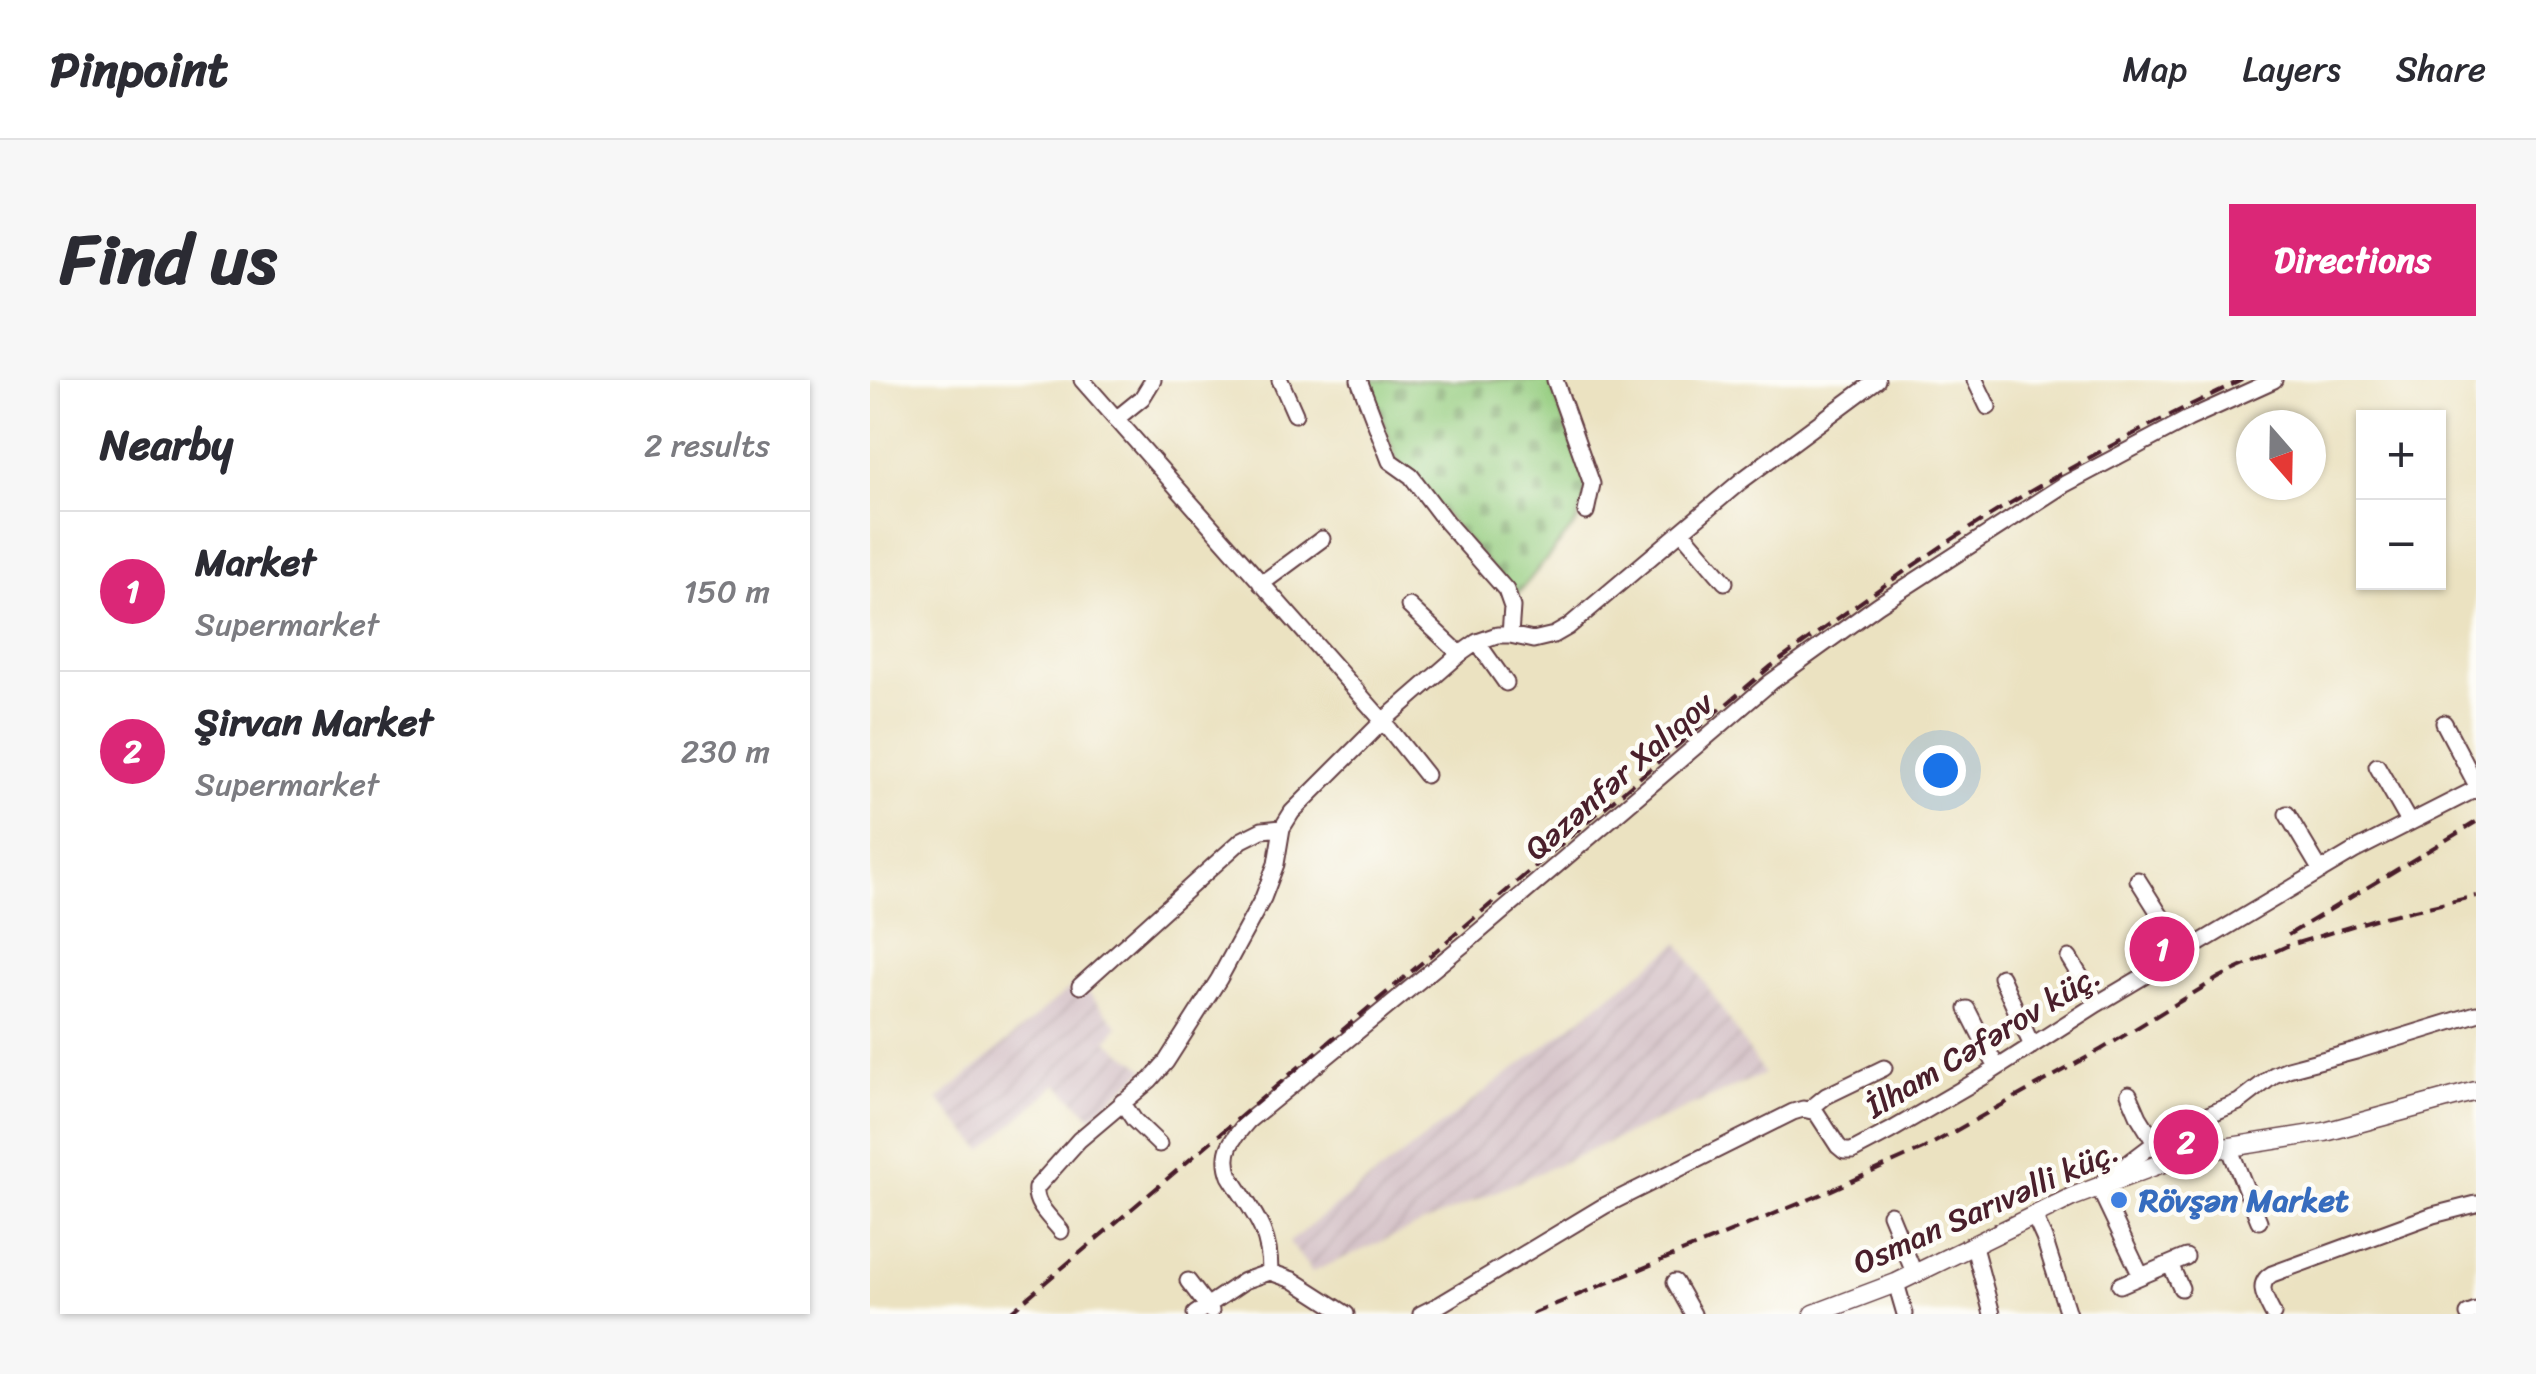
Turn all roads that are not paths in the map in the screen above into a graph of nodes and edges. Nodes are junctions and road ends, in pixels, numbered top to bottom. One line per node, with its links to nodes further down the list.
1 (1082, 380): 11 (street)
2 (1153, 380): 11 (street)
3 (1280, 380): 10 (street)
4 (1360, 380): 18 (street)
5 (1555, 380): 12 (street)
6 (1877, 380): 13 (street)
7 (1975, 380): 9 (street)
8 (2274, 380): 59 (street, Qəzənfər Xalıqov)
9 (1988, 407)
10 (1295, 414)
11 (1116, 419): 16 (street)
12 (1586, 512)
13 (1682, 532): 15 (street); 18 (street)
14 (1322, 539): 16 (street)
15 (1725, 582)
16 (1261, 584): 22 (street)
17 (1409, 606): 20 (street)
18 (1510, 634): 19 (street)
19 (1477, 642): 20 (street); 21 (street)
20 (1460, 654): 22 (street)
21 (1506, 684)
22 (1383, 722): 25 (street); 29 (street)
23 (2444, 723): 26 (street)
24 (2377, 766): 28 (street)
25 (1426, 775)
26 (2476, 787): 28 (street, İlham Cəfərov küç.)
27 (2287, 814): 30 (street)
28 (2409, 822): 30 (street, İlham Cəfərov küç.)
29 (1282, 828): 35 (street); 44 (street)
30 (2321, 871): 32 (street, İlham Cəfərov küç.)
31 (2138, 880): 32 (street)
32 (2184, 953): 36 (street, İlham Cəfərov küç.)
33 (2069, 958): 36 (street)
34 (2000, 978): 39 (street)
35 (1080, 986)
36 (2096, 1004): 39 (street, İlham Cəfərov küç.)
37 (1967, 1009): 41 (street)
38 (2476, 1014): 46 (street)
39 (2032, 1046): 41 (street, İlham Cəfərov küç.)
40 (1884, 1068): 45 (street)
41 (1997, 1068): 45 (street, İlham Cəfərov küç.)
42 (2476, 1091): 48 (street, Osman Sarıvəlli küç.)
43 (2129, 1094): 46 (street)
44 (1122, 1102): 47 (street); 55 (street)
45 (1810, 1109): 70 (street)
46 (2155, 1142): 49 (street); 50 (street)
47 (1159, 1144)
48 (2229, 1146): 49 (street, Osman Sarıvəlli küç.); 54 (street)
49 (2166, 1162): 50 (street, Osman Sarıvəlli küç.)
50 (2098, 1186): 53 (street, Osman Sarıvəlli küç.); 61 (street)
51 (2476, 1204): 76 (street)
52 (1890, 1214): 60 (street)
53 (2034, 1216): 56 (street, Osman Sarıvəlli küç.); 75 (street)
54 (2258, 1221)
55 (1061, 1231)
56 (1974, 1247): 60 (street, Osman Sarıvəlli küç.); 74 (street)
57 (2186, 1257): 58 (street)
58 (2170, 1264): 61 (street); 66 (street)
59 (1270, 1272): 68 (street); 69 (street)
60 (1914, 1275): 64 (street, Osman Sarıvəlli küç.)
61 (2141, 1276): 65 (street)
62 (1188, 1281): 68 (street)
63 (1675, 1282): 71 (street)
64 (1896, 1283): 72 (street, Osman Sarıvəlli küç.); 73 (street)
65 (2120, 1285)
66 (2181, 1288)
67 (2476, 1310): 77 (street)
68 (1205, 1311)
69 (1346, 1314)
70 (1421, 1314)
71 (1693, 1314)
72 (1814, 1314)
73 (1905, 1314)
74 (1992, 1314)
75 (2068, 1314)
76 (2272, 1314)
77 (2468, 1314)

